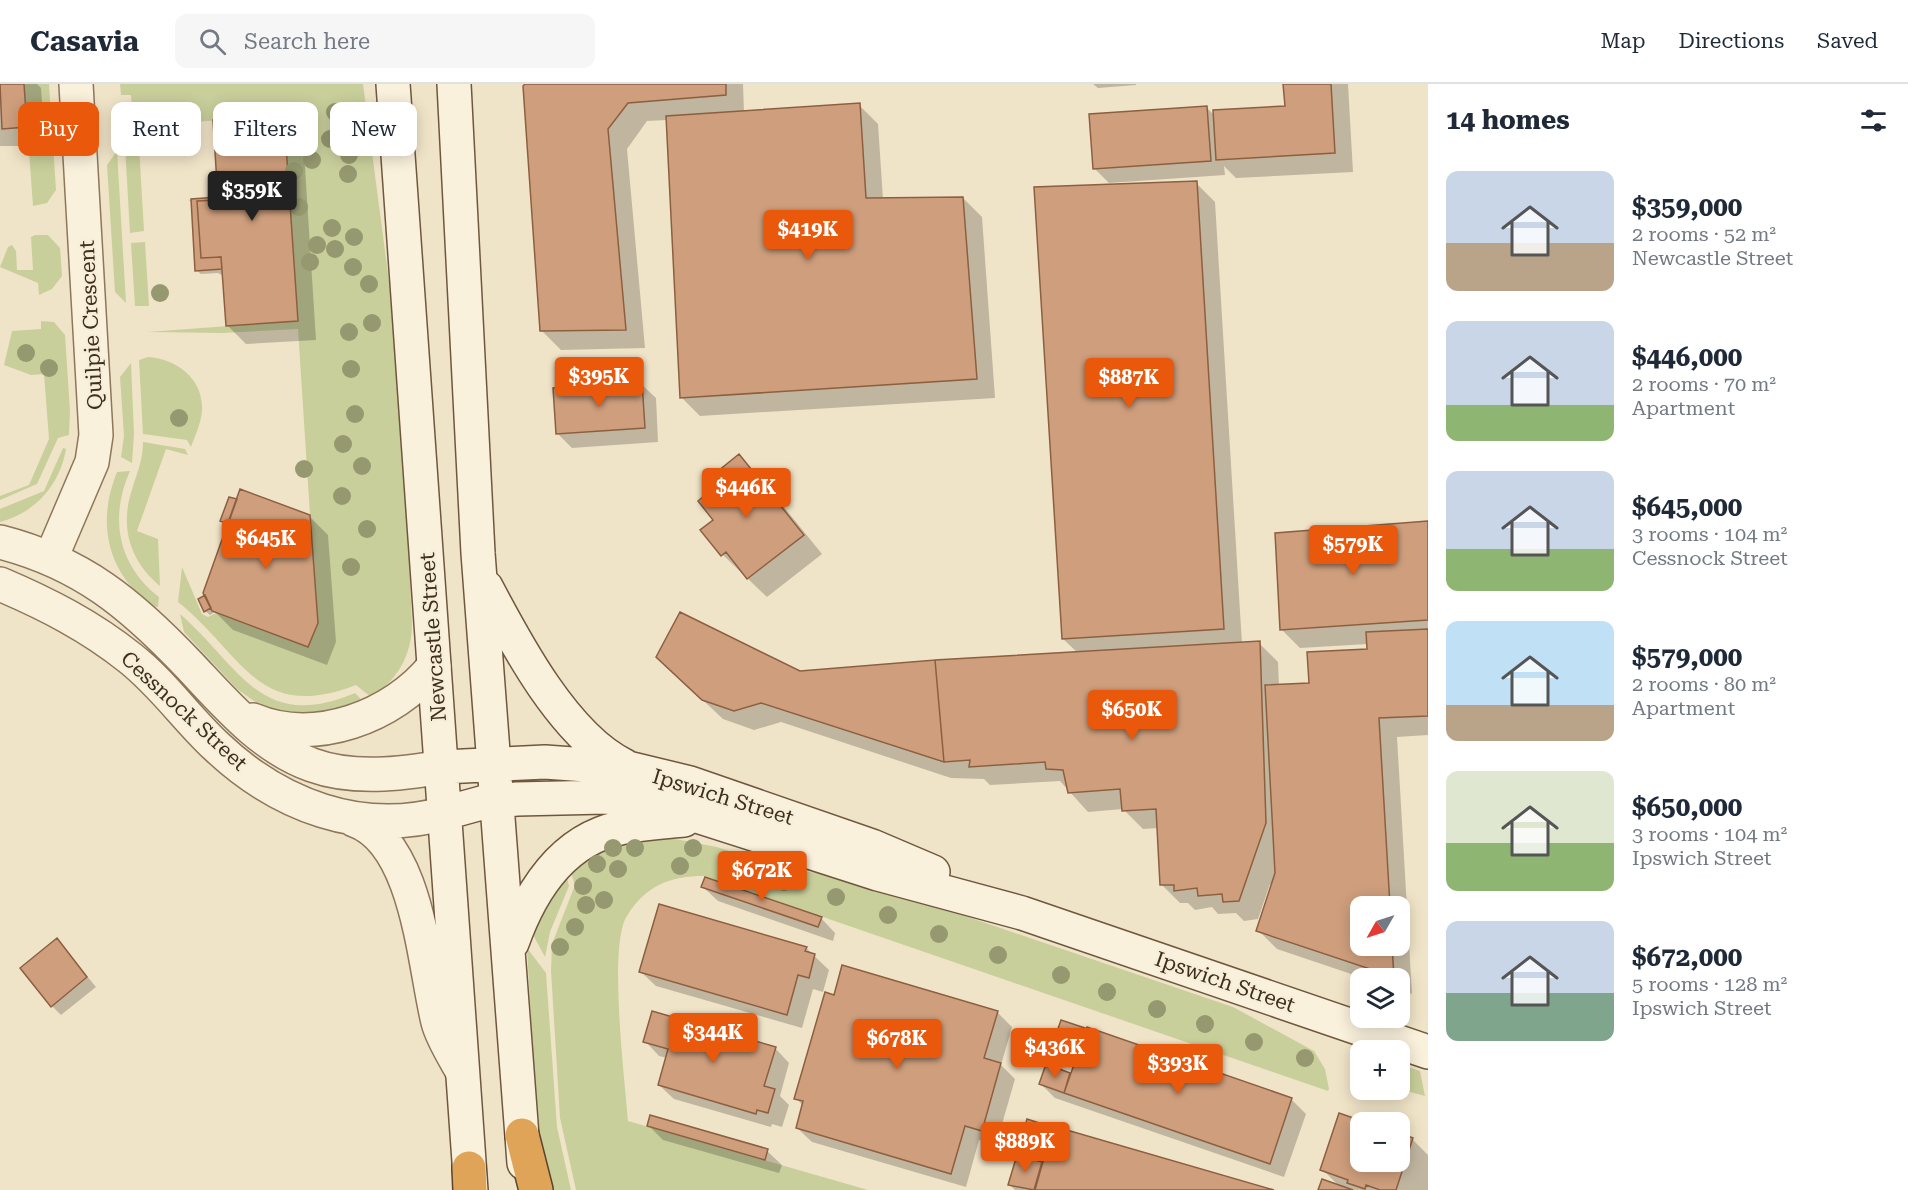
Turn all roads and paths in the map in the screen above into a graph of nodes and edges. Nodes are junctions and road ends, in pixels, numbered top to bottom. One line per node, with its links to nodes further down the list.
1 (76, 84): 5 (main road, Quilpie Crescent)
2 (393, 84): 8 (main road, Newcastle Street)
3 (454, 84): 6 (main road)
4 (0, 542): 5 (main road, Cessnock Street)
5 (51, 558): 9 (main road, Cessnock Street)
6 (479, 574): 10 (main road); 12 (main road)
7 (0, 584): 15 (main road, Cessnock Street)
8 (434, 666): 9 (main road); 11 (main road, Newcastle Street)
9 (232, 711): 11 (main road, Cessnock Street)
10 (495, 763): 11 (main road, Ipswich Street); 12 (main road, Ipswich Street); 13 (main road)
11 (443, 767): 14 (main road, Newcastle Street)
12 (628, 768): 17 (main road, Ipswich Street)
13 (498, 800): 14 (main road, Ipswich Street); 16 (main road, Ipswich Street); 18 (main road)
14 (445, 813): 15 (main road, Cessnock Street); 20 (main road, Newcastle Street)
15 (345, 818): 20 (main road)
16 (704, 818): 17 (main road, Ipswich Street); 18 (main road)
17 (1022, 914): 19 (main road, Ipswich Street)
18 (508, 952): 21 (main road)
19 (1428, 1052)
20 (462, 1071): 22 (main road, Newcastle Street)
21 (522, 1135): 23 (main road); 24 (highway)
22 (470, 1182)
23 (526, 1190)
24 (536, 1190)

